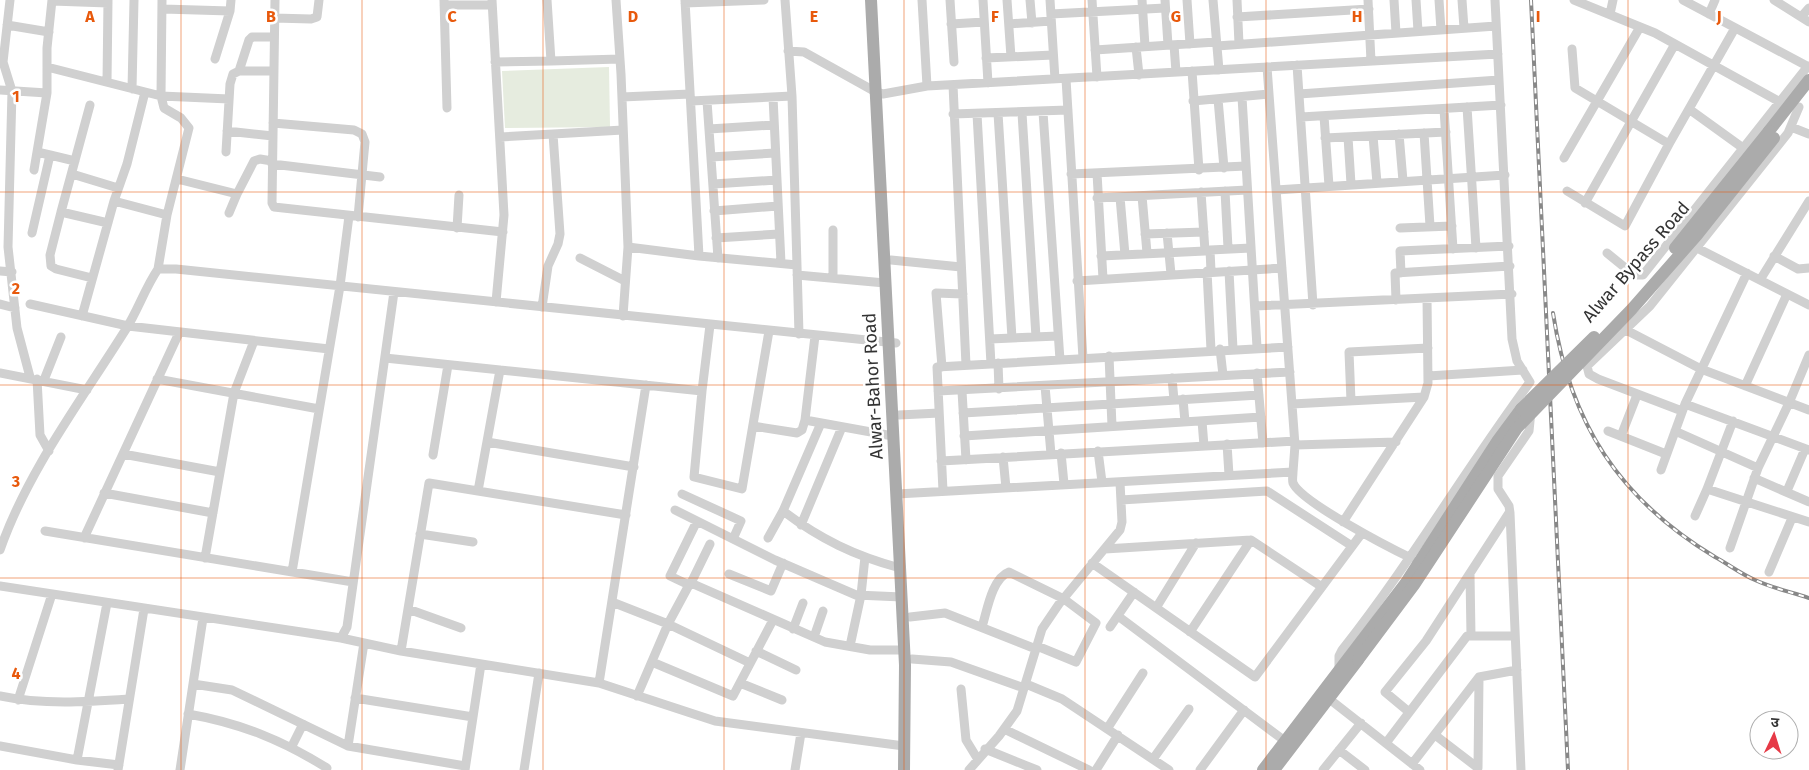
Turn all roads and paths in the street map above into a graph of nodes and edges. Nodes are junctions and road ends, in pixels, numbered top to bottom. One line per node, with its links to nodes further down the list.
1 (52, 0): 37 (street); 64 (street)
2 (134, 0): 107 (street)
3 (231, 0): 45 (street)
4 (275, 0): 50 (street)
5 (319, 0): 50 (street)
6 (547, 0): 83 (street)
7 (616, 0): 82 (street)
8 (747, 0): 9 (street); 36 (street)
9 (764, 0)
10 (785, 0): 76 (street)
11 (871, 0): 111 (main road, Alwar-Bahor Road)
12 (878, 0): 111 (main road, Alwar-Bahor Road)
13 (922, 0): 106 (street)
14 (950, 0): 55 (street)
15 (983, 0): 53 (street)
16 (1007, 0): 56 (street)
17 (1030, 0): 54 (street)
18 (1050, 0): 51 (street)
19 (1092, 0): 46 (street)
20 (1142, 0): 44 (street)
21 (1187, 0): 68 (street)
22 (1213, 0): 69 (street)
23 (1237, 0): 49 (street)
24 (1394, 0): 65 (street)
25 (1416, 0): 63 (street)
26 (1439, 0): 62 (street)
27 (1462, 0): 60 (street)
28 (1494, 0): 58 (street)
29 (1574, 0): 47 (street)
30 (1613, 0): 47 (street)
31 (1683, 0): 48 (street)
32 (1715, 0): 48 (street)
33 (1774, 0): 52 (street)
34 (0, 1): 35 (street)
35 (10, 1): 57 (street)
36 (685, 1): 119 (street)
37 (108, 2): 103 (street)
38 (444, 2): 39 (street); 132 (street)
39 (492, 2): 85 (street)
40 (162, 4): 45 (street); 116 (street)
41 (1165, 4): 44 (street); 72 (street)
42 (1369, 5): 49 (street); 66 (street)
43 (1809, 8): 52 (street)
44 (1142, 10): 46 (street); 73 (street)
45 (230, 11): 81 (street)
46 (1093, 12): 51 (street); 75 (street)
47 (1610, 14): 59 (street)
48 (1709, 14): 61 (street)
49 (1237, 17): 70 (street)
50 (274, 18): 67 (street)
51 (1051, 18): 54 (street); 78 (street)
52 (1805, 20)
53 (984, 22): 55 (street); 80 (street)
54 (1032, 22): 56 (street)
55 (951, 24): 86 (street)
56 (1009, 24): 79 (street)
57 (7, 25): 64 (street); 109 (street)
58 (1496, 26): 60 (street); 77 (street)
59 (1640, 27): 71 (street); 127 (street)
60 (1464, 28): 62 (street)
61 (1735, 28): 88 (street); 91 (street)
62 (1441, 30): 63 (street)
63 (1418, 31): 65 (street)
64 (49, 32): 89 (street)
65 (1396, 33): 66 (street)
66 (1370, 34): 70 (street); 84 (street)
67 (274, 37): 93 (street); 94 (street)
68 (1190, 44): 69 (street); 72 (street)
69 (1217, 44): 70 (street); 92 (street)
70 (1239, 44)
71 (1675, 44): 88 (street); 144 (street)
72 (1171, 45): 73 (street); 95 (street)
73 (1140, 47): 75 (street); 97 (street)
74 (1572, 48): 127 (street)
75 (1095, 50): 98 (street)
76 (788, 51): 111 (street); 117 (street)
77 (1498, 54): 84 (street); 101 (street)
78 (1053, 55): 79 (street); 99 (street)
79 (1011, 57): 80 (street)
80 (986, 58): 104 (street)
81 (215, 59)
82 (620, 59): 83 (street); 118 (street)
83 (551, 61): 85 (street)
84 (1371, 61): 87 (street)
85 (495, 62): 158 (street)
86 (954, 62)
87 (1297, 66): 90 (street); 114 (street)
88 (1714, 66): 126 (street); 134 (street)
89 (47, 67): 103 (street); 112 (street)
90 (1267, 67): 92 (street); 113 (street)
91 (1808, 67): 126 (street)
92 (1219, 70): 96 (street)
93 (239, 71): 94 (street); 122 (street)
94 (274, 71): 143 (street)
95 (1176, 72): 96 (street); 97 (street)
96 (1192, 72): 125 (street)
97 (1138, 74): 98 (street)
98 (1097, 77): 100 (street)
99 (1055, 79): 100 (street); 104 (street)
100 (1066, 79): 135 (street)
101 (1499, 80): 114 (street); 129 (street)
102 (1809, 80): 154 (main road)
103 (107, 82): 107 (street)
104 (988, 83): 105 (street)
105 (953, 85): 106 (street); 139 (street)
106 (927, 86): 111 (street)
107 (132, 88): 110 (street)
108 (0, 90): 109 (street)
109 (12, 91): 112 (street); 172 (street)
110 (145, 92): 116 (street); 192 (street)
111 (879, 92): 243 (main road, Alwar-Bahor Road); 266 (main road, Alwar-Bahor Road)
112 (46, 94): 163 (street)
113 (1269, 94): 121 (street); 195 (street)
114 (1299, 94): 142 (street)
115 (1809, 94): 131 (main road)
116 (161, 96): 122 (street); 183 (street)
117 (792, 96): 120 (street); 245 (street)
118 (622, 97): 119 (street); 148 (street)
119 (690, 97): 124 (street); 238 (street)
120 (773, 97): 124 (street); 145 (street)
121 (1242, 97): 123 (street); 171 (street)
122 (229, 99): 149 (street)
123 (1218, 99): 125 (street); 173 (street)
124 (707, 101): 147 (street)
125 (1193, 101): 175 (street)
126 (1780, 102): 162 (street)
127 (1597, 103): 144 (street); 168 (street)
128 (90, 105): 169 (street)
129 (1501, 105): 130 (street); 180 (street)
130 (1467, 107): 133 (street); 182 (street)
131 (1799, 107): 146 (street); 154 (main road)
132 (447, 108)
133 (1444, 109): 141 (street); 150 (street)
134 (1689, 109): 161 (street); 162 (street)
135 (1068, 110): 136 (street); 178 (street)
136 (1043, 112): 138 (street); 292 (street)
137 (998, 113): 138 (street); 140 (street); 295 (street)
138 (1022, 113): 294 (street)
139 (953, 114): 140 (street); 247 (street)
140 (977, 114): 296 (street)
141 (1324, 116): 142 (street); 160 (street)
142 (1301, 117): 193 (street)
143 (273, 123): 156 (street); 177 (street)
144 (1630, 123): 161 (street); 205 (street)
145 (774, 124): 147 (street); 165 (street)
146 (1791, 127): 155 (street); 233 (street)
147 (709, 129): 167 (street)
148 (623, 130): 152 (street); 228 (street)
149 (226, 131): 156 (street); 164 (street)
150 (1446, 132): 151 (street); 185 (street)
151 (1424, 133): 153 (street); 184 (street)
152 (553, 134): 158 (street); 281 (street)
153 (1400, 134): 157 (street); 187 (street)
154 (1771, 134): 478 (main road, bridge); 478 (main road, Alwar Bypass Road, bridge)
155 (1809, 134)
156 (273, 136): 170 (street)
157 (1373, 136): 159 (street); 188 (street)
158 (500, 137): 219 (street)
159 (1348, 137): 160 (street); 190 (street)
160 (1325, 138): 191 (street)
161 (1668, 144): 205 (street)
162 (1743, 148): 236 (street)
163 (37, 152): 166 (street); 174 (street)
164 (226, 152)
165 (776, 153): 167 (street); 186 (street)
166 (50, 155): 169 (street); 221 (street)
167 (711, 157): 189 (street)
168 (1564, 158)
169 (75, 161): 176 (street)
170 (272, 163): 177 (street); 199 (street); 212 (street)
171 (1246, 166): 173 (street); 194 (street)
172 (4, 167): 227 (street)
173 (1224, 168): 175 (street)
174 (34, 170)
175 (1198, 170): 179 (street)
176 (72, 174): 192 (street); 209 (street)
177 (363, 174): 181 (street); 212 (street)
178 (1071, 174): 179 (street); 265 (street)
179 (1097, 174): 203 (street)
180 (1505, 175): 182 (street); 226 (street)
181 (380, 177)
182 (1472, 178): 185 (street); 232 (street)
183 (177, 179): 199 (street); 211 (street)
184 (1427, 179): 185 (street); 187 (street); 214 (street)
185 (1449, 179): 215 (street)
186 (777, 180): 189 (street); 206 (street)
187 (1403, 181): 188 (street)
188 (1377, 182): 190 (street)
189 (713, 184): 208 (street)
190 (1351, 184): 191 (street)
191 (1329, 186): 193 (street)
192 (118, 188): 204 (street)
193 (1306, 188): 195 (street); 277 (street)
194 (1247, 190): 196 (street); 230 (street)
195 (1276, 190): 248 (street)
196 (1225, 191): 198 (street); 229 (street)
197 (1567, 191): 205 (street)
198 (1201, 192): 201 (street); 220 (street)
199 (237, 194): 210 (street)
200 (459, 195): 216 (street)
201 (1142, 196): 202 (street); 224 (street)
202 (1120, 197): 203 (street); 237 (street)
203 (1098, 198): 239 (street)
204 (114, 201): 211 (street); 213 (street)
205 (1585, 203)
206 (778, 206): 208 (street); 223 (street)
207 (1808, 206): 240 (street)
208 (714, 211): 225 (street)
209 (61, 212): 213 (street); 260 (street)
210 (228, 213)
211 (168, 215): 250 (street)
212 (353, 216): 216 (street); 267 (street)
213 (108, 223): 260 (street)
214 (1430, 226): 215 (street); 217 (street)
215 (1452, 226): 231 (street)
216 (457, 228): 219 (street)
217 (1400, 228)
218 (833, 230): 261 (street)
219 (502, 232): 274 (street)
220 (1204, 232): 222 (street); 235 (street)
221 (32, 233)
222 (1167, 233): 224 (street); 235 (street)
223 (779, 234): 225 (street); 244 (street)
224 (1145, 234): 234 (street)
225 (716, 238): 242 (street)
226 (1509, 246): 232 (street); 246 (street)
227 (4, 247): 255 (street)
228 (628, 247): 238 (street); 264 (street)
229 (1228, 248): 230 (street); 254 (street)
230 (1251, 248): 252 (street)
231 (1453, 248): 232 (street); 256 (street)
232 (1476, 248)
233 (1697, 248): 257 (street); 287 (street)
234 (1147, 253): 235 (street); 237 (street)
235 (1169, 253): 258 (street)
236 (1606, 253)
237 (1125, 255): 239 (street)
238 (699, 256): 242 (street)
239 (1101, 256): 262 (street)
240 (1774, 256): 249 (street); 263 (street)
241 (580, 258): 264 (street)
242 (718, 258): 244 (street)
243 (891, 260): 247 (street); 298 (main road, Alwar-Bahor Road)
244 (781, 263): 245 (street)
245 (797, 265): 259 (street)
246 (1510, 266): 256 (street); 270 (street)
247 (961, 267): 269 (street)
248 (1282, 268): 252 (street); 280 (street)
249 (1809, 268)
250 (158, 269): 267 (street); 286 (street)
251 (1229, 270): 252 (street); 254 (street); 303 (street)
252 (1252, 270): 279 (street)
253 (0, 271): 255 (street)
254 (1209, 271): 258 (street); 304 (street)
255 (12, 272): 282 (street)
256 (1400, 273): 273 (street)
257 (1747, 273): 263 (street); 314 (street)
258 (1171, 274): 262 (street)
259 (797, 275): 261 (street); 290 (street)
260 (92, 278): 283 (street)
261 (833, 278): 266 (street)
262 (1103, 279): 265 (street)
263 (1760, 280): 271 (street)
264 (625, 281): 284 (street)
265 (1077, 281): 308 (street)
266 (884, 283): 298 (main road, Alwar-Bahor Road)
267 (340, 286): 268 (street); 302 (street)
268 (394, 292): 274 (street); 307 (street)
269 (963, 294): 312 (street); 313 (street)
270 (1512, 294): 272 (street); 316 (street)
271 (1787, 294): 278 (street); 330 (street)
272 (1427, 298): 273 (street); 301 (street)
273 (1396, 300): 277 (street)
274 (496, 302): 281 (street)
275 (0, 304): 282 (street)
276 (30, 304): 283 (street)
277 (1312, 305): 280 (street)
278 (1809, 305)
279 (1255, 306): 280 (street); 300 (street)
280 (1285, 306): 299 (street)
281 (542, 307): 284 (street)
282 (15, 308): 324 (street)
283 (82, 316): 286 (street)
284 (623, 316): 285 (street)
285 (710, 325): 288 (street); 334 (street)
286 (128, 326): 289 (street); 332 (street)
287 (1626, 330): 314 (street); 338 (street)
288 (769, 331): 290 (street); 358 (street)
289 (179, 333): 297 (street); 325 (street)
290 (799, 334): 291 (street)
291 (815, 336): 298 (street); 353 (street)
292 (1058, 336): 294 (street); 309 (street)
293 (61, 337): 324 (street)
294 (1036, 337): 295 (street)
295 (1012, 338): 296 (street)
296 (990, 339): 310 (street)
297 (254, 341): 302 (street); 336 (street)
298 (892, 343): 351 (main road, Alwar-Bahor Road); 364 (main road, Alwar-Bahor Road)
299 (1288, 346): 300 (street); 318 (street)
300 (1257, 347): 303 (street)
301 (1428, 348): 322 (street); 341 (street)
302 (330, 349): 347 (street)
303 (1233, 349): 304 (street)
304 (1216, 350): 306 (street); 321 (street)
305 (1809, 355): 317 (street)
306 (1109, 356): 308 (street); 326 (street)
307 (385, 358): 311 (street); 442 (street)
308 (1083, 358): 309 (street)
309 (1060, 360): 310 (street)
310 (994, 364): 312 (street); 331 (street)
311 (448, 365): 315 (street); 382 (street)
312 (966, 365): 313 (street)
313 (942, 367): 335 (street)
314 (1701, 369): 330 (street); 345 (street)
315 (500, 370): 328 (street); 368 (street)
316 (1523, 370): 322 (street); 327 (street)
317 (1806, 370): 342 (street)
318 (1290, 372): 320 (street); 344 (street)
319 (0, 373): 324 (street)
320 (1257, 373): 321 (street); 337 (street)
321 (1222, 375): 323 (street)
322 (1428, 376): 339 (street)
323 (1172, 378): 326 (street); 340 (street)
324 (37, 379): 332 (street); 375 (street)
325 (157, 380): 336 (street); 379 (street)
326 (1110, 382): 329 (street); 343 (street)
327 (1530, 382): 410 (street); 434 (street)
328 (646, 386): 334 (street); 386 (street)
329 (1046, 386): 331 (street); 346 (street)
330 (1745, 386): 342 (street)
331 (999, 389): 333 (street)
332 (87, 390): 375 (street)
333 (962, 390): 335 (street); 350 (street)
334 (702, 391): 358 (street)
335 (938, 391): 349 (street)
336 (234, 393): 347 (street); 389 (street)
337 (1259, 395): 340 (street); 352 (street)
338 (1637, 395): 345 (street); 366 (street)
339 (1424, 397): 341 (street); 369 (street)
340 (1178, 400): 343 (street); 355 (street)
341 (1351, 401): 344 (street)
342 (1789, 402): 348 (street); 367 (street)
343 (1112, 404): 346 (street); 359 (street)
344 (1292, 404): 371 (street)
345 (1684, 407): 356 (street); 363 (street)
346 (1047, 408): 350 (street); 361 (street)
347 (319, 409): 438 (street)
348 (1809, 410)
349 (939, 413): 351 (street); 385 (street)
350 (963, 413): 365 (street)
351 (899, 415): 403 (main road, Alwar-Bahor Road)
352 (1261, 418): 354 (street); 370 (street)
353 (804, 420): 357 (street); 358 (street)
354 (1202, 421): 355 (street); 373 (street)
355 (1185, 422): 359 (street)
356 (1733, 422): 367 (street); 378 (street)
357 (821, 423): 360 (street); 408 (street)
358 (752, 426)
359 (1112, 426): 361 (street)
360 (842, 427): 364 (street); 417 (street)
361 (1050, 430): 365 (street); 380 (street)
362 (1608, 431): 366 (street)
363 (1675, 431): 378 (street); 381 (street)
364 (893, 436): 403 (main road, Alwar-Bahor Road)
365 (964, 436): 384 (street)
366 (1621, 436): 381 (street)
367 (1772, 436): 374 (street); 387 (street)
368 (487, 442): 386 (street); 398 (street)
369 (1396, 442): 371 (street); 415 (street)
370 (1263, 443): 371 (street); 372 (street)
371 (1295, 443): 390 (street)
372 (1228, 444): 373 (street); 391 (street)
373 (1204, 446): 376 (street)
374 (1807, 449): 399 (street)
375 (48, 450): 431 (street)
376 (1098, 451): 377 (street); 393 (street)
377 (1061, 453): 380 (street); 395 (street)
378 (1722, 453): 387 (street); 397 (street)
379 (123, 454): 389 (street); 401 (street)
380 (1051, 454): 383 (street)
381 (1666, 454): 388 (street)
382 (433, 455)
383 (1003, 457): 384 (street); 396 (street)
384 (966, 460): 385 (street)
385 (941, 461): 400 (street)
386 (634, 466): 411 (street)
387 (1758, 468): 392 (street)
388 (1661, 470)
389 (220, 472): 409 (street)
390 (1293, 472): 391 (street); 415 (street)
391 (1229, 474): 394 (street)
392 (1754, 478): 399 (street); 405 (street)
393 (1102, 482): 394 (street); 395 (street)
394 (1120, 482): 404 (street)
395 (1064, 484): 396 (street)
396 (1006, 488): 400 (street)
397 (1707, 489): 405 (street); 412 (street)
398 (478, 491): 411 (street); 420 (street)
399 (1787, 491): 406 (street)
400 (943, 492): 403 (street)
401 (104, 493): 409 (street); 421 (street)
402 (682, 494): 423 (street)
403 (900, 494): 437 (main road, Alwar-Bahor Road); 459 (main road, Alwar-Bahor Road)
404 (1121, 500): 428 (street); 430 (street)
405 (1746, 501): 413 (street); 429 (street)
406 (1809, 502)
407 (675, 510): 414 (street)
408 (783, 511): 417 (street); 422 (street)
409 (213, 513): 433 (street)
410 (1510, 513): 441 (street); 469 (street)
411 (626, 515): 451 (street)
412 (1695, 516)
413 (1792, 518): 416 (street); 439 (street)
414 (697, 521): 423 (street); 443 (street)
415 (1343, 522): 419 (street)
416 (1809, 522)
417 (802, 525): 432 (street)
418 (45, 531): 421 (street)
419 (1362, 533): 428 (street); 434 (street)
420 (420, 534): 425 (street); 456 (street)
421 (84, 538): 433 (street)
422 (768, 538)
423 (733, 539): 435 (street)
424 (1251, 540): 426 (street); 445 (street); 467 (street)
425 (473, 542)
426 (1196, 543): 430 (street); 454 (street)
427 (710, 544): 443 (street)
428 (1352, 546): 445 (street)
429 (1730, 548)
430 (1105, 549): 436 (street)
431 (0, 550)
432 (865, 557): 437 (street); 448 (street)
433 (205, 558): 438 (street)
434 (1411, 558): 482 (street)
435 (783, 563): 440 (street); 448 (street)
436 (1092, 563): 446 (street); 450 (street)
437 (900, 568): 449 (main road, Alwar-Bahor Road)
438 (292, 572): 442 (street)
439 (1769, 572)
440 (729, 574)
441 (1470, 574): 468 (street); 503 (street)
442 (353, 582): 471 (street)
443 (690, 584): 461 (street); 462 (street)
444 (0, 586): 447 (street)
445 (1322, 587): 467 (street)
446 (1134, 592): 454 (street); 458 (street)
447 (52, 594): 452 (street); 498 (street)
448 (861, 595): 449 (street); 473 (street)
449 (902, 597): 477 (main road, Alwar-Bahor Road)
450 (1064, 598): 465 (street); 474 (street); 474 (street)
451 (612, 602): 462 (street); 488 (street)
452 (107, 603): 455 (street); 500 (street)
453 (803, 603): 464 (street)
454 (1156, 608): 467 (street)
455 (144, 609): 460 (street); 497 (street)
456 (408, 609): 463 (street); 475 (street)
457 (823, 611): 470 (street)
458 (1118, 616): 466 (street); 502 (street)
459 (910, 617): 465 (street); 477 (main road, Alwar-Bahor Road)
460 (203, 618): 471 (street); 490 (street)
461 (773, 620): 464 (street); 476 (street)
462 (668, 624): 479 (street); 480 (street)
463 (461, 628)
464 (793, 628): 470 (street)
465 (982, 628): 474 (street)
466 (1110, 628)
467 (1190, 632)
468 (1470, 636): 469 (street); 503 (street)
469 (1514, 636): 484 (street)
470 (814, 637): 473 (street)
471 (341, 638): 472 (street)
472 (364, 643): 475 (street); 495 (street)
473 (850, 646): 477 (street)
474 (1037, 647): 491 (street)
475 (401, 651): 481 (street)
476 (756, 651): 480 (street); 483 (street)
477 (908, 655): 491 (street); 518 (main road, Alwar-Bahor Road); 532 (main road, Alwar-Bahor Road)
478 (1354, 657): 482 (main road); 496 (main road)
479 (652, 662): 489 (street); 494 (street)
480 (750, 663): 489 (street)
481 (481, 664): 485 (street); 505 (street)
482 (1339, 669): 513 (main road)
483 (796, 670)
484 (1517, 670): 487 (street); 543 (street)
485 (539, 673): 488 (street); 529 (street)
486 (1143, 673): 509 (street)
487 (1479, 678): 512 (street); 512 (street)
488 (599, 683): 494 (street)
489 (740, 683): 499 (street)
490 (193, 684): 504 (street); 507 (street)
491 (1025, 686): 508 (street); 509 (street)
492 (961, 689): 521 (street)
493 (0, 696): 498 (street)
494 (637, 696): 510 (street)
495 (355, 698): 505 (street); 517 (street)
496 (1328, 698): 506 (street); 540 (main road)
497 (129, 699): 500 (street); 524 (street)
498 (18, 700): 500 (street)
499 (782, 700)
500 (88, 702): 523 (street)
501 (1189, 709): 522 (street)
502 (1244, 710): 513 (street); 538 (street)
503 (1409, 712): 514 (street)
504 (188, 714): 516 (street); 528 (street)
505 (472, 717): 527 (street)
506 (1361, 723): 514 (street); 520 (street)
507 (303, 724): 516 (street); 517 (street)
508 (1004, 729): 519 (street); 535 (street)
509 (1108, 729): 511 (street)
510 (801, 733): 518 (street); 530 (street)
511 (1118, 735): 522 (street); 536 (street)
512 (1435, 735): 525 (street)
513 (1285, 741): 539 (main road)
514 (1386, 743): 525 (street)
515 (0, 746): 523 (street)
516 (292, 746): 526 (street)
517 (348, 746): 527 (street)
518 (904, 746): 531 (main road, Alwar-Bahor Road)
519 (986, 750): 521 (street); 534 (street)
520 (1339, 750): 541 (street); 542 (street)
521 (977, 758): 533 (street)
522 (1153, 759): 537 (street)
523 (77, 760): 524 (street)
524 (118, 767)
525 (1416, 767)
526 (327, 768)
527 (465, 768)
528 (182, 770)
529 (524, 770)
530 (795, 770)
531 (904, 770)
532 (911, 770)
533 (968, 770)
534 (1037, 770)
535 (1089, 770)
536 (1096, 770)
537 (1169, 770)
538 (1200, 770)
539 (1263, 770)
540 (1274, 770)
541 (1323, 770)
542 (1365, 770)
543 (1521, 770)

